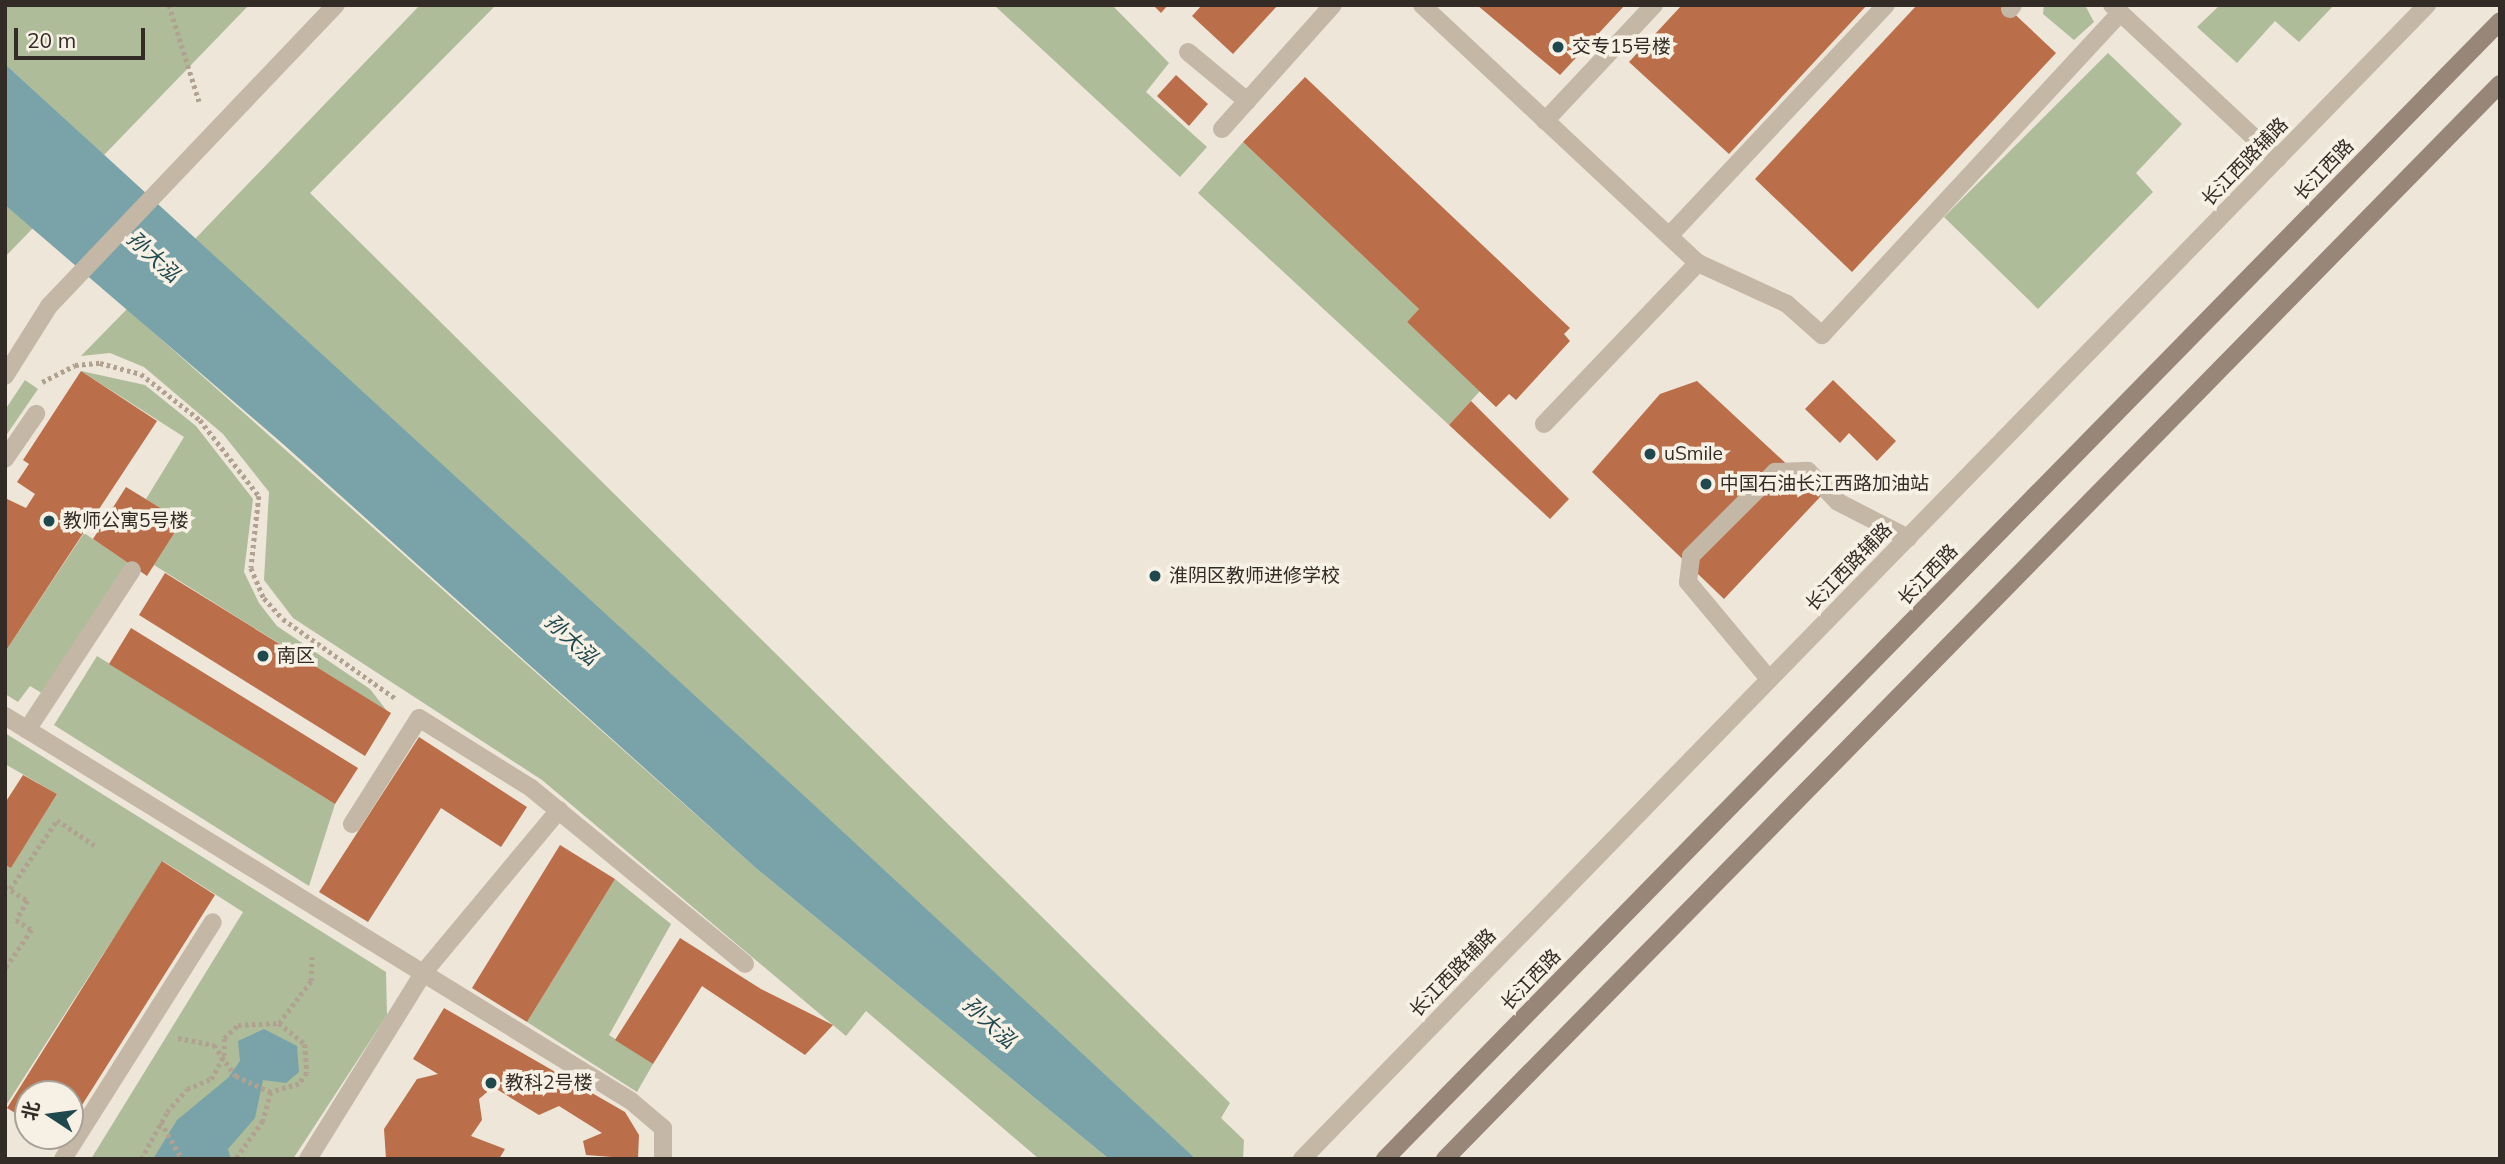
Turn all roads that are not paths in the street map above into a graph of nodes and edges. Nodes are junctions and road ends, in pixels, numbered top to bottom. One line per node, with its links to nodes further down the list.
1 (336, 5): 17 (street)
2 (1333, 5): 11 (street)
3 (1422, 5): 12 (street)
4 (1654, 5): 12 (street)
5 (1886, 5): 15 (street)
6 (2427, 5): 14 (street, 长江西路辅路)
7 (2116, 9): 14 (street); 16 (street)
8 (2500, 21): 35 (main road, 长江西路)
9 (1188, 51): 11 (street)
10 (2500, 85): 36 (main road)
11 (1247, 102): 13 (street)
12 (1545, 121): 15 (street)
13 (1222, 130)
14 (2277, 159): 21 (street, 长江西路辅路)
15 (1669, 236): 16 (street)
16 (1698, 263): 19 (street)
17 (9, 370)
18 (36, 414): 20 (street)
19 (1544, 424)
20 (5, 460)
21 (1908, 538): 23 (street, 长江西路辅路); 23 (street)
22 (132, 570): 25 (street)
23 (1769, 680): 34 (street, 长江西路辅路)
24 (5, 716): 25 (street)
25 (27, 730): 30 (street)
26 (558, 810): 27 (street); 29 (street); 30 (street)
27 (352, 824)
28 (214, 922): 31 (street)
29 (745, 964)
30 (424, 972): 32 (street); 33 (street)
31 (63, 1159)
32 (308, 1159)
33 (663, 1159)
34 (1302, 1159)
35 (1385, 1159)
36 (1445, 1159)

